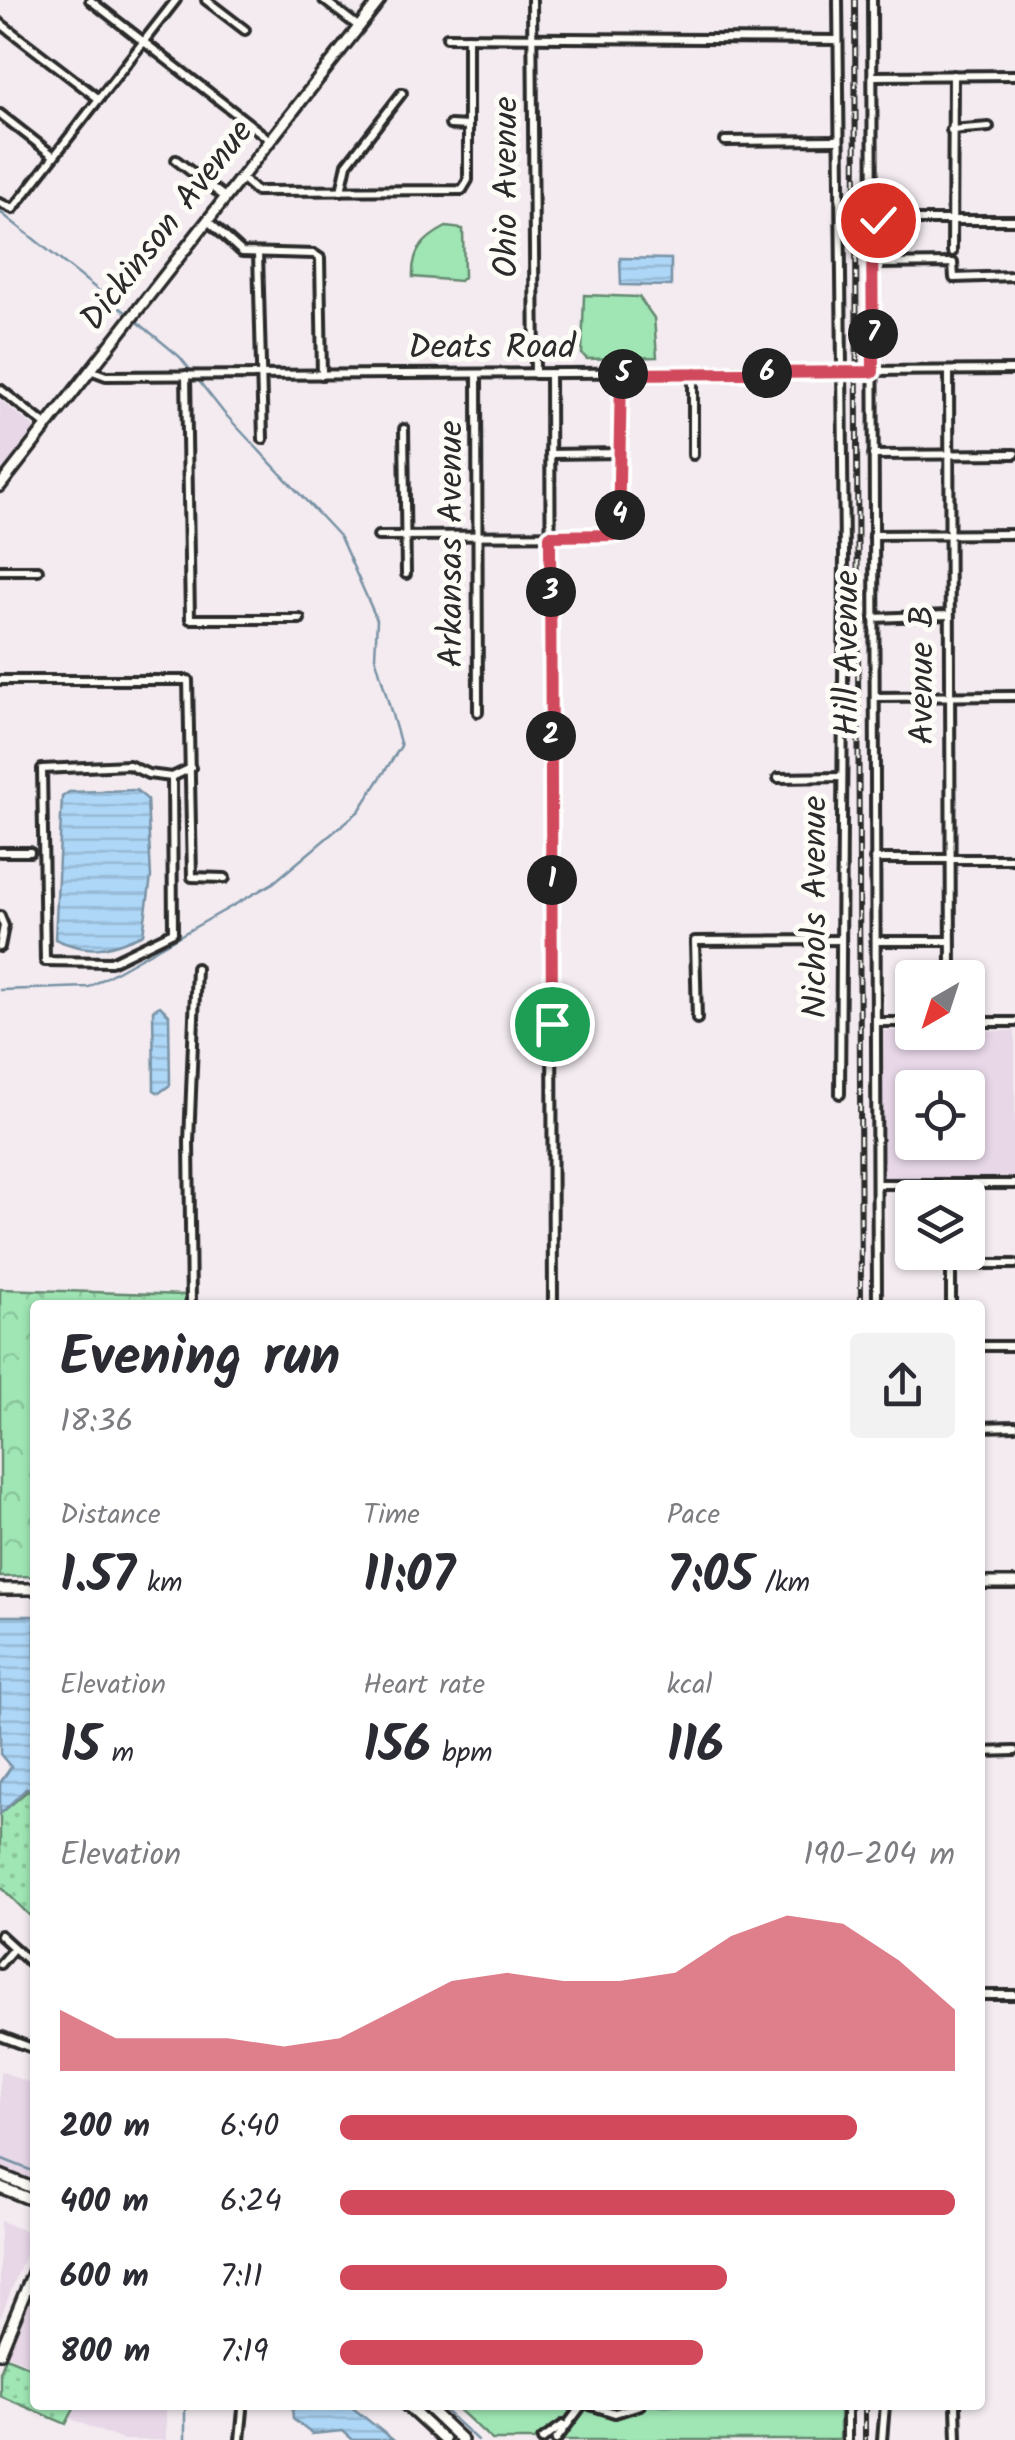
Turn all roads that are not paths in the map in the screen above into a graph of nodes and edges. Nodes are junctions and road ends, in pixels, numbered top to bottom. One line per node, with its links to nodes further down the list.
1 (90, 0): 18 (street)
2 (176, 0): 18 (street)
3 (206, 0): 13 (street)
4 (324, 0): 10 (street)
5 (340, 0): 10 (street)
6 (380, 0): 12 (main road, Dickinson Avenue)
7 (532, 0): 16 (street, Ohio Avenue)
8 (838, 0): 17 (street, Nichols Avenue)
9 (872, 0): 20 (street, Hill Avenue)
10 (334, 8): 12 (street)
11 (0, 23): 23 (street)
12 (358, 27): 29 (main road, Dickinson Avenue)
13 (246, 30)
14 (447, 37): 15 (street)
15 (468, 38): 16 (street); 26 (street)
16 (532, 38): 17 (street); 52 (street, Ohio Avenue)
17 (837, 40): 30 (street, Nichols Avenue)
18 (143, 42): 23 (street); 29 (street)
19 (1015, 75): 21 (street)
20 (873, 76): 21 (street); 38 (street, Hill Avenue)
21 (953, 76): 28 (street)
22 (402, 93): 35 (street)
23 (99, 99): 32 (street)
24 (0, 114): 32 (street)
25 (450, 126): 26 (street)
26 (468, 126): 35 (street)
27 (989, 127): 28 (street)
28 (951, 130): 41 (street)
29 (270, 140): 34 (main road, Dickinson Avenue)
30 (838, 140): 31 (street); 48 (street, Nichols Avenue)
31 (725, 141)
32 (54, 156): 37 (street)
33 (176, 160): 36 (street)
34 (244, 180): 35 (street); 36 (main road, Dickinson Avenue)
35 (341, 192)
36 (226, 198): 40 (main road, Dickinson Avenue)
37 (0, 203)
38 (872, 220): 41 (street); 44 (street, Hill Avenue)
39 (1015, 220): 41 (street)
40 (208, 221): 43 (street); 46 (main road, Dickinson Avenue)
41 (951, 221): 42 (street)
42 (952, 252)
43 (258, 254): 56 (street); 57 (street)
44 (874, 264): 45 (street); 49 (street, Hill Avenue)
45 (1014, 276)
46 (90, 370): 55 (street, Deats Road); 59 (main road, Dickinson Avenue)
47 (1015, 370): 50 (street, Deats Road)
48 (839, 372): 49 (street, Deats Road); 54 (street, Deats Road); 89 (street, Nichols Avenue)
49 (873, 372): 50 (street, Deats Road); 67 (street, Hill Avenue)
50 (949, 372): 64 (street, Avenue B)
51 (477, 374): 52 (street, Deats Road); 56 (street, Deats Road); 74 (street, Arkansas Avenue)
52 (550, 374): 53 (street, Deats Road); 62 (street)
53 (621, 374): 54 (street, Deats Road); 63 (street)
54 (692, 374): 66 (street)
55 (187, 375): 57 (street, Deats Road); 81 (street)
56 (322, 375): 57 (street, Deats Road)
57 (258, 376): 61 (street)
58 (0, 388): 59 (street)
59 (47, 426): 68 (main road, Dickinson Avenue)
60 (404, 429): 73 (street)
61 (263, 439)
62 (550, 454): 63 (street); 75 (street)
63 (622, 454): 75 (street)
64 (949, 454): 65 (street); 67 (street); 71 (street, Avenue B)
65 (1015, 454)
66 (693, 455)
67 (873, 455): 70 (street, Hill Avenue)
68 (0, 486)
69 (1015, 534): 71 (street)
70 (873, 535): 71 (street); 80 (street, Hill Avenue)
71 (948, 535): 79 (street, Avenue B)
72 (378, 536): 73 (street)
73 (405, 536): 74 (street); 78 (street)
74 (477, 536): 75 (street); 86 (street, Arkansas Avenue)
75 (550, 536): 118 (street)
76 (0, 570): 77 (street)
77 (38, 570)
78 (406, 574)
79 (948, 615): 80 (street); 83 (street, Avenue B)
80 (874, 618): 85 (street, Hill Avenue)
81 (300, 619)
82 (0, 680): 87 (street)
83 (948, 696): 84 (street); 85 (street); 94 (street, Avenue B)
84 (1015, 696)
85 (874, 697): 93 (street, Hill Avenue)
86 (478, 712)
87 (190, 768): 88 (street); 96 (street)
88 (172, 777): 88 (street)
89 (842, 777): 90 (street); 98 (street, Nichols Avenue)
90 (778, 778)
91 (0, 852): 92 (street)
92 (30, 852)
93 (874, 859): 94 (street); 100 (street, Hill Avenue)
94 (949, 859): 95 (street); 99 (street, Avenue B)
95 (1015, 859)
96 (225, 878)
97 (0, 916): 101 (street)
98 (841, 940): 104 (street); 109 (street, Nichols Avenue)
99 (950, 941): 100 (street); 102 (street, Avenue B)
100 (876, 942): 105 (street, Hill Avenue)
101 (0, 947)
102 (951, 960)
103 (196, 968): 117 (street)
104 (697, 1020)
105 (876, 1022): 106 (street); 110 (street, Hill Avenue)
106 (895, 1022)
107 (985, 1022): 108 (street)
108 (1015, 1022)
109 (840, 1094)
110 (877, 1184): 111 (street); 119 (street, Hill Avenue)
111 (895, 1184)
112 (985, 1184): 113 (street)
113 (1015, 1184)
114 (985, 1264): 115 (street)
115 (1015, 1264)
116 (951, 1270): 120 (street)
117 (191, 1300)
118 (553, 1300)
119 (877, 1300)
120 (951, 1300)
121 (985, 1346): 122 (street)
122 (1015, 1346)
123 (985, 1426): 124 (street)
124 (1015, 1426)
125 (985, 1583): 126 (main road)
126 (1015, 1583)
127 (0, 1589): 128 (main road)
128 (30, 1589)
129 (985, 1752): 130 (street)
130 (1015, 1752)
131 (0, 1935): 132 (street)
132 (13, 1949): 133 (street); 134 (street)
133 (0, 1964)
134 (30, 1964)
135 (985, 1995): 136 (street)
136 (1015, 1995)
137 (0, 2036): 138 (street)
138 (30, 2047)
139 (0, 2172): 140 (main road)
140 (30, 2184)
141 (0, 2187): 142 (main road)
142 (30, 2200)
143 (30, 2280): 144 (main road)
144 (0, 2352)
145 (243, 2410): 153 (street)
146 (411, 2410): 154 (main road)
147 (430, 2410): 155 (main road)
148 (577, 2410): 152 (street)
149 (847, 2410): 158 (street)
150 (885, 2410): 159 (street)
151 (956, 2410): 160 (street)
152 (564, 2424): 156 (street); 157 (street)
153 (240, 2440)
154 (444, 2440)
155 (462, 2440)
156 (542, 2440)
157 (556, 2440)
158 (848, 2440)
159 (882, 2440)
160 (956, 2440)

